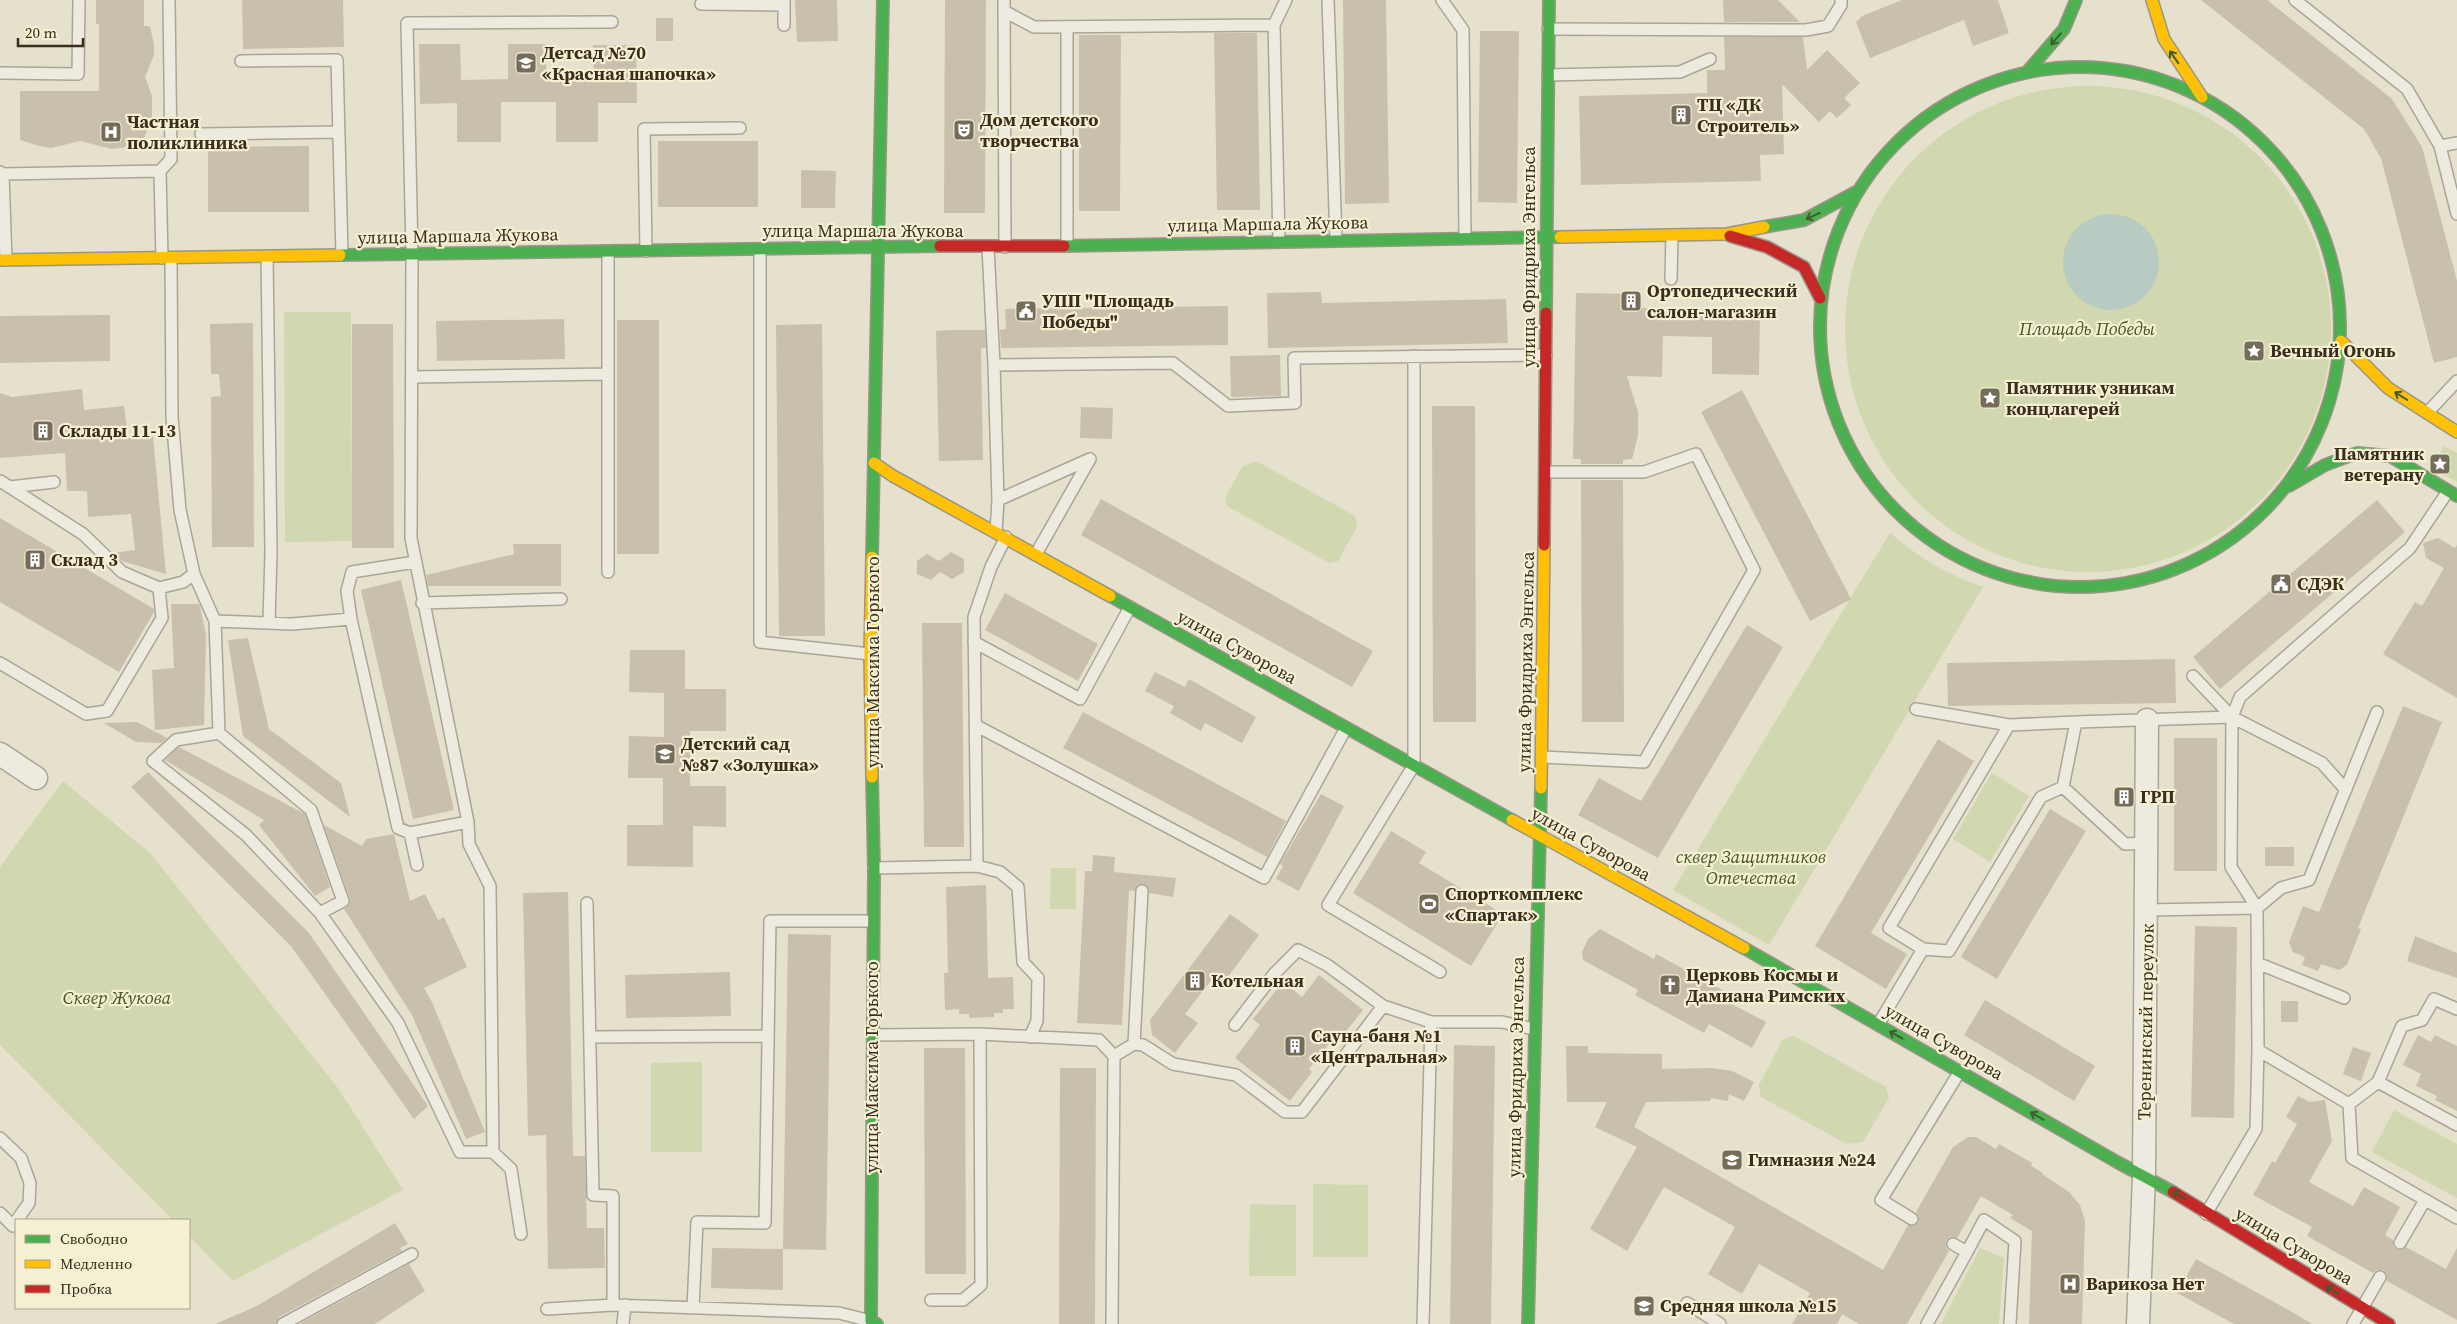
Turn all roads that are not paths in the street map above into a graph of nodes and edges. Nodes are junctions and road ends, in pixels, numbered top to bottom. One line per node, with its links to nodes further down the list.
1 (79, 0): 23 (lane)
2 (169, 0): 31 (lane)
3 (883, 0): 42 (street, улица Максима Горького)
4 (1286, 0): 17 (lane)
5 (1328, 0): 40 (lane)
6 (1442, 0): 39 (lane)
7 (1549, 0): 19 (street, улица Фридриха Энгельса)
8 (1840, 0): 19 (lane)
9 (2076, 0): 22 (street, one-way to 22)
10 (2152, 0): 25 (street, one-way to 10)
11 (2295, 0): 30 (lane)
12 (784, 2): 13 (lane); 16 (lane)
13 (701, 4)
14 (1004, 5): 18 (lane); 45 (lane)
15 (612, 22): 50 (lane)
16 (784, 25)
17 (1274, 25): 18 (lane); 41 (lane)
18 (1067, 27): 43 (lane)
19 (1548, 29): 24 (street, улица Фридриха Энгельса)
20 (1710, 59): 24 (lane)
21 (241, 61): 27 (lane)
22 (2027, 72): 25 (street); 33 (street)
23 (0, 73)
24 (1548, 75): 38 (street, улица Фридриха Энгельса)
25 (2202, 97): 56 (street)
26 (740, 128): 48 (lane)
27 (339, 132): 28 (lane); 49 (lane)
28 (201, 134)
29 (2457, 143): 30 (lane)
30 (2440, 146): 35 (lane)
31 (160, 171): 32 (lane); 52 (lane)
32 (1, 173): 34 (lane)
33 (1856, 192): 36 (street, one-way to 36); 55 (street)
34 (1, 202): 53 (lane)
35 (2457, 214)
36 (1727, 234): 37 (street, улица Маршала Жукова); 55 (street)
37 (1672, 235): 38 (street, улица Маршала Жукова); 54 (lane)
38 (1546, 237): 39 (street, улица Маршала Жукова); 57 (street, улица Фридриха Энгельса)
39 (1465, 238): 40 (street, улица Маршала Жукова)
40 (1336, 240): 41 (street, улица Маршала Жукова)
41 (1279, 241): 43 (street, улица Маршала Жукова)
42 (878, 246): 44 (street, улица Маршала Жукова); 46 (street, улица Маршала Жукова); 65 (street, улица Максима Горького)
43 (1067, 246): 45 (street, улица Маршала Жукова)
44 (988, 247): 45 (street, улица Маршала Жукова); 59 (lane)
45 (1005, 247)
46 (760, 249): 48 (street, улица Маршала Жукова); 85 (lane)
47 (608, 251): 48 (street, улица Маршала Жукова); 50 (street, улица Маршала Жукова); 60 (lane)
48 (646, 251)
49 (342, 255): 50 (street, улица Маршала Жукова); 51 (street, улица Маршала Жукова)
50 (412, 255): 61 (lane)
51 (267, 256): 52 (street, улица Маршала Жукова); 83 (lane)
52 (166, 258): 53 (street, улица Маршала Жукова); 76 (lane)
53 (3, 260)
54 (1671, 279)
55 (1820, 298): 69 (street)
56 (2341, 341): 63 (street, one-way to 56); 69 (street)
57 (1546, 354): 58 (lane); 66 (street, улица Фридриха Энгельса)
58 (1414, 356): 59 (lane); 99 (lane)
59 (994, 365): 71 (lane)
60 (608, 374): 61 (lane); 75 (lane)
61 (412, 377): 74 (lane)
62 (2457, 381): 63 (lane)
63 (2427, 412): 64 (street)
64 (2457, 432)
65 (874, 463): 72 (street, улица Суворова); 85 (street, улица Максима Горького)
66 (1546, 472): 98 (street, улица Фридриха Энгельса); 98 (lane)
67 (54, 482): 68 (lane)
68 (5, 484): 77 (lane)
69 (2285, 488): 70 (street)
70 (2453, 493): 90 (lane)
71 (998, 500): 72 (lane); 73 (lane)
72 (1001, 535): 73 (street, улица Суворова); 84 (lane)
73 (1036, 554): 80 (street, улица Суворова)
74 (415, 562): 79 (lane); 81 (lane)
75 (608, 572)
76 (194, 574): 77 (lane); 82 (lane)
77 (159, 588): 86 (lane)
78 (561, 599): 79 (lane)
79 (422, 603): 103 (lane)
80 (1130, 607): 84 (lane); 95 (street, улица Суворова)
81 (351, 619): 83 (lane); 104 (lane)
82 (215, 621): 83 (lane); 96 (lane)
83 (269, 623)
84 (974, 642): 94 (lane)
85 (870, 654): 109 (street, улица Максима Горького)
86 (0, 663)
87 (2193, 676): 90 (lane)
88 (1916, 710): 93 (lane)
89 (2377, 712): 102 (lane)
90 (2232, 717): 91 (lane); 102 (lane); 112 (lane)
91 (2147, 720): 92 (lane); 106 (street, Теренинский переулок)
92 (2076, 722): 93 (lane); 101 (lane)
93 (2009, 724): 116 (lane)
94 (975, 725): 95 (lane); 108 (lane)
95 (1346, 728): 99 (street, улица Суворова)
96 (219, 733): 114 (lane); 114 (lane)
97 (0, 754): 100 (street)
98 (1542, 756): 105 (street, улица Фридриха Энгельса)
99 (1414, 765): 105 (street, улица Суворова); 118 (lane)
100 (36, 778)
101 (2063, 787): 106 (lane); 116 (lane)
102 (2346, 790): 112 (lane)
103 (468, 822): 104 (lane); 139 (lane)
104 (410, 833): 107 (lane)
105 (1540, 836): 124 (street, улица Суворова); 125 (street, улица Фридриха Энгельса)
106 (2148, 843): 113 (street, Теренинский переулок)
107 (417, 865)
108 (977, 866): 109 (lane); 130 (lane)
109 (874, 868): 115 (street, улица Максима Горького)
110 (1142, 891): 131 (lane)
111 (587, 903): 129 (lane)
112 (2257, 908): 113 (lane); 117 (lane)
113 (2147, 910): 140 (street, Теренинский переулок)
114 (320, 913): 139 (lane)
115 (873, 920): 127 (street, улица Максима Горького); 128 (lane)
116 (1922, 949): 124 (lane)
117 (2257, 963): 119 (lane); 132 (lane)
118 (1440, 972)
119 (2344, 998)
120 (1382, 1006): 122 (lane); 123 (lane); 131 (lane)
121 (2457, 1009): 135 (lane)
122 (1431, 1022): 125 (lane); 166 (lane)
123 (1235, 1025)
124 (1878, 1025): 134 (street, улица Суворова, one-way to 124)
125 (1534, 1029): 167 (street, улица Фридриха Энгельса)
126 (980, 1034): 127 (lane); 130 (lane); 154 (lane)
127 (873, 1035): 162 (street, улица Максима Горького)
128 (768, 1036): 129 (lane); 158 (lane)
129 (590, 1037): 156 (lane)
130 (1030, 1037): 133 (lane)
131 (1134, 1044): 133 (lane)
132 (2258, 1050): 136 (lane); 143 (lane)
133 (1114, 1056): 165 (lane)
134 (1960, 1071): 140 (street, улица Суворова, one-way to 134); 146 (lane)
135 (2378, 1082): 136 (lane); 137 (lane)
136 (2349, 1104): 141 (lane)
137 (2457, 1125)
138 (0, 1138): 145 (lane)
139 (493, 1152): 148 (lane)
140 (2144, 1178): 143 (street, улица Суворова, one-way to 140); 171 (street, Теренинский переулок)
141 (2425, 1200): 144 (lane); 149 (lane)
142 (0, 1213): 147 (lane)
143 (2206, 1214): 159 (street, улица Суворова, one-way to 143)
144 (2457, 1218)
145 (18, 1219)
146 (1912, 1219)
147 (15, 1224)
148 (521, 1234)
149 (2400, 1243)
150 (1953, 1244): 151 (lane)
151 (1967, 1252): 169 (lane); 170 (lane)
152 (412, 1254): 161 (lane)
153 (2380, 1277): 159 (lane)
154 (931, 1300)
155 (1687, 1303): 168 (lane)
156 (613, 1304): 157 (lane); 160 (lane)
157 (625, 1305): 158 (lane); 164 (lane)
158 (693, 1308): 162 (lane)
159 (2362, 1308): 172 (lane); 173 (street, улица Суворова)
160 (547, 1309)
161 (304, 1320): 163 (lane)
162 (873, 1323)
163 (283, 1324)
164 (623, 1324)
165 (1112, 1324)
166 (1423, 1324)
167 (1528, 1324)
168 (1720, 1324)
169 (1927, 1324)
170 (2010, 1324)
171 (2138, 1324)
172 (2353, 1324)
173 (2389, 1324)

